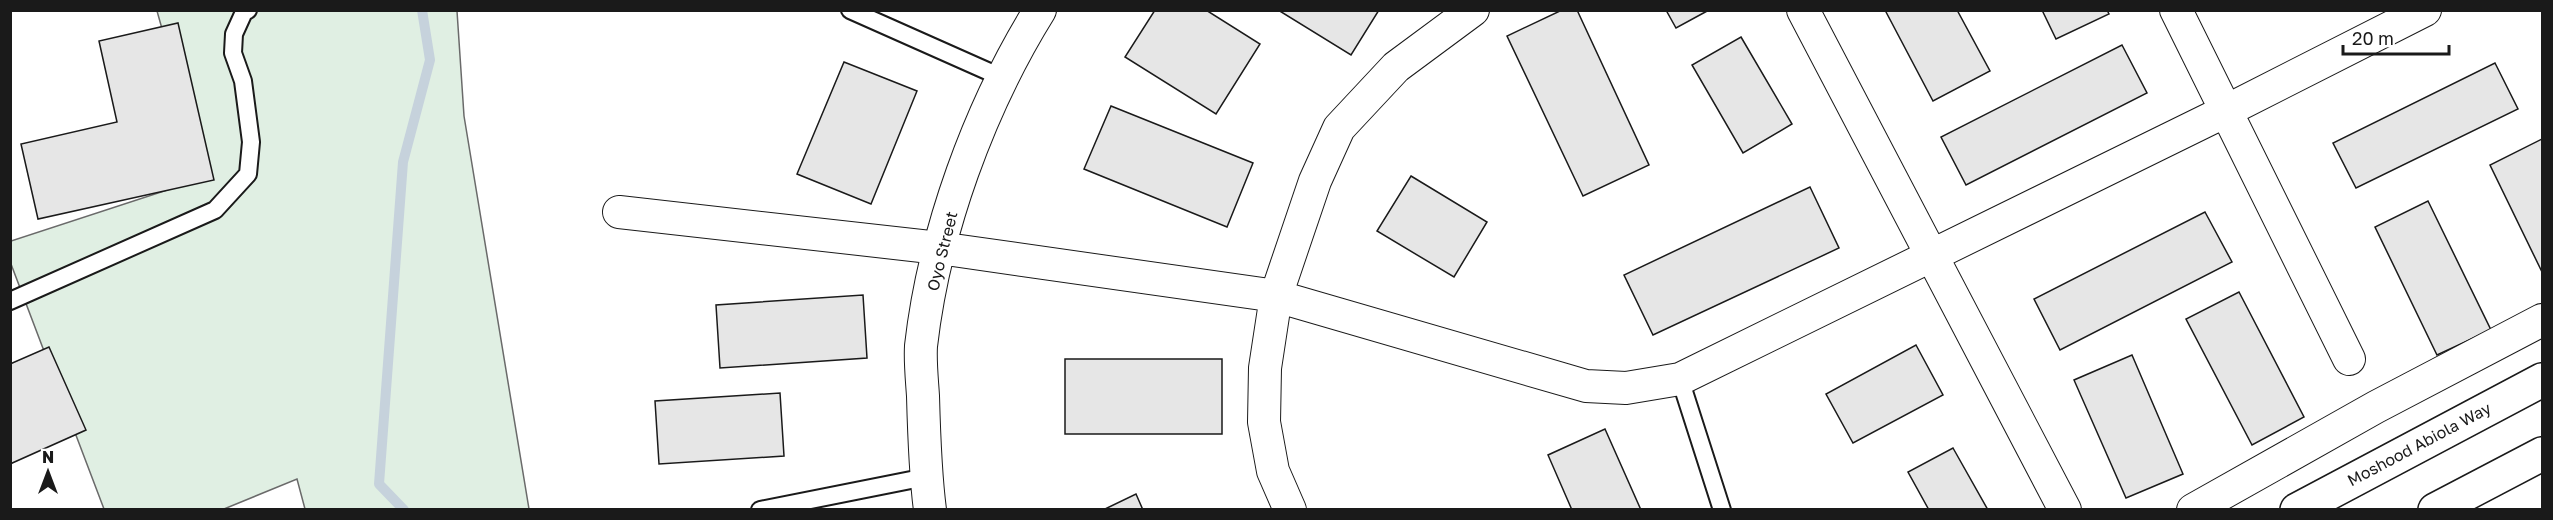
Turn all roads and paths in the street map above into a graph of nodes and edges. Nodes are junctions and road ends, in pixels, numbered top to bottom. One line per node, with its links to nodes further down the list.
1 (248, 10): 14 (lane)
2 (850, 10): 8 (lane)
3 (1040, 10): 8 (street, Oyo Street)
4 (1473, 10): 13 (street)
5 (1803, 10): 12 (street)
6 (2176, 10): 9 (street)
7 (2425, 10): 9 (street)
8 (1003, 78): 11 (street, Oyo Street)
9 (2226, 111): 12 (street); 16 (street)
10 (619, 212): 11 (street)
11 (939, 248): 13 (street); 20 (street, Oyo Street)
12 (1930, 256): 17 (street); 25 (street)
13 (1276, 296): 17 (street); 23 (street)
14 (10, 301)
15 (2542, 320): 26 (street)
16 (2349, 359)
17 (1680, 379): 24 (lane)
18 (2542, 380): 27 (main road, Moshood Abiola Way)
19 (2542, 454): 28 (main road)
20 (926, 477): 21 (lane); 22 (street, Oyo Street)
21 (760, 510)
22 (930, 510)
23 (1290, 510)
24 (1722, 510)
25 (2065, 510)
26 (2193, 510)
27 (2297, 510)
28 (2435, 510)

